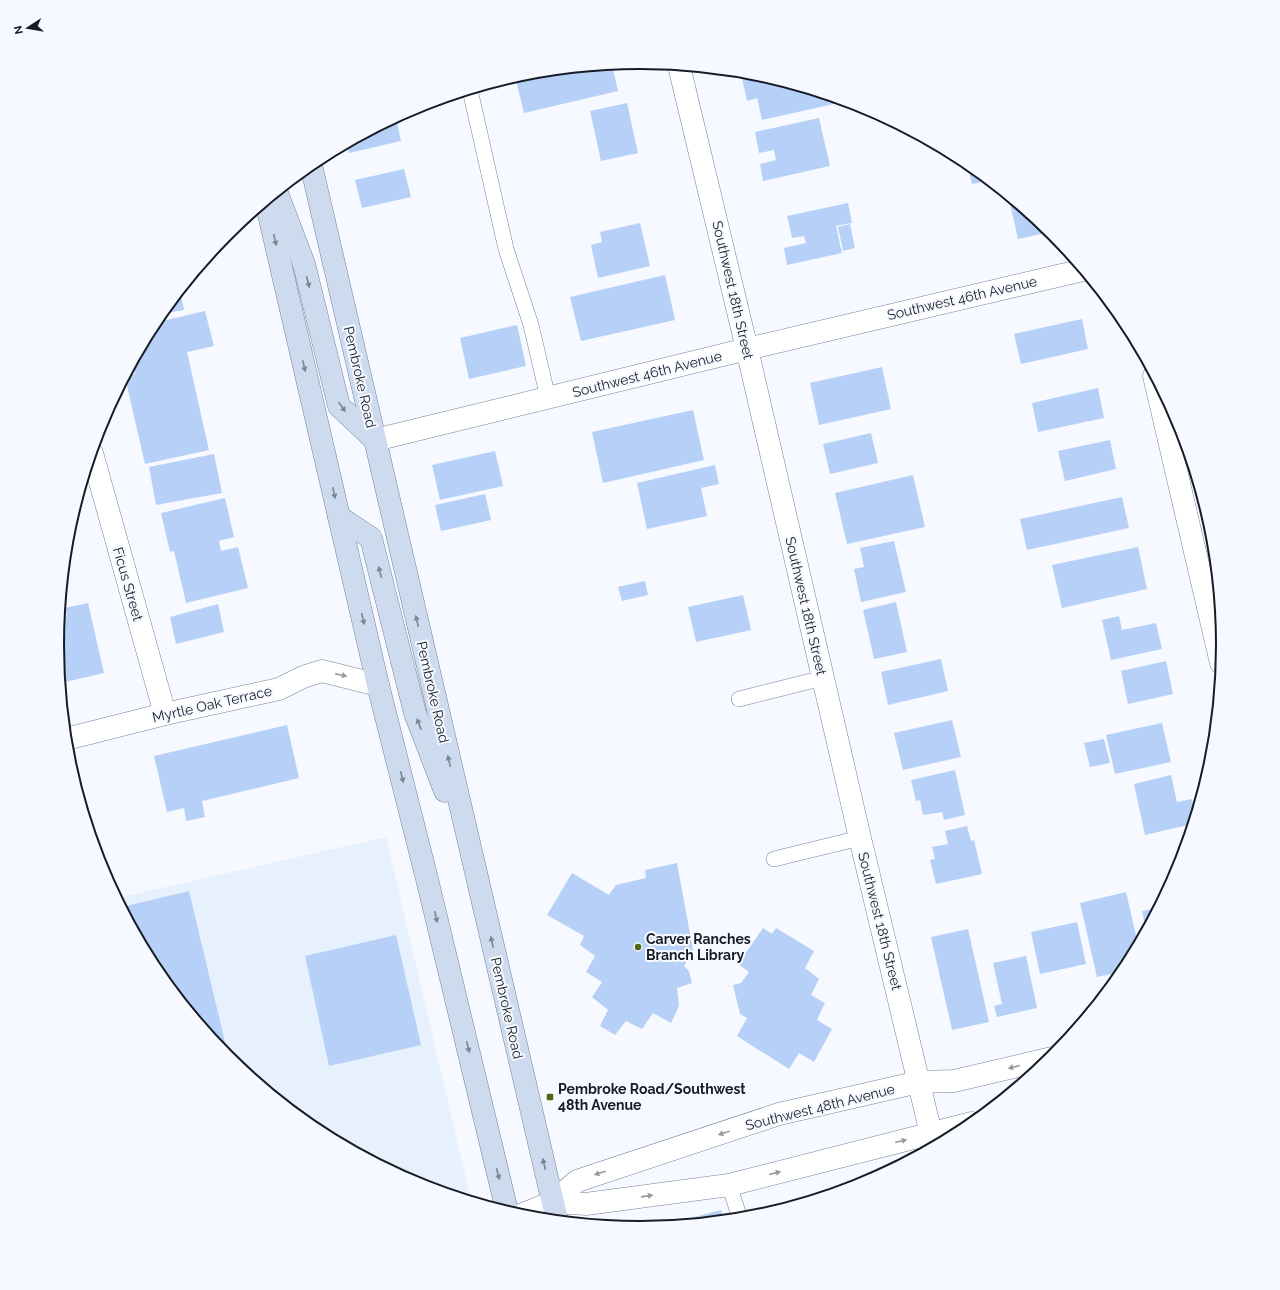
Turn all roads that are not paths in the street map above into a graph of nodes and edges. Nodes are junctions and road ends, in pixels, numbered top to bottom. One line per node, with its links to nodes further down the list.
1 (680, 70): 7 (street, Southwest 18th Street)
2 (471, 95): 9 (lane)
3 (312, 171): 10 (main road, Pembroke Road)
4 (278, 197): 10 (main road, one-way to 10)
5 (267, 206): 12 (main road, one-way to 12)
6 (1078, 271): 7 (street, Southwest 46th Avenue)
7 (747, 349): 9 (street, Southwest 46th Avenue); 14 (street, Southwest 18th Street)
8 (1158, 391): 13 (street)
9 (548, 398): 10 (street, Southwest 46th Avenue)
10 (375, 440): 21 (main road, Pembroke Road, one-way to 10)
11 (94, 462): 17 (street, Ficus Street)
12 (340, 517): 15 (main road, one-way to 15); 21 (main road, one-way to 12)
13 (1216, 641)
14 (823, 678): 16 (lane); 19 (street, Southwest 18th Street)
15 (378, 685): 17 (street, Myrtle Oak Terrace, one-way to 15); 26 (main road, one-way to 26)
16 (739, 699)
17 (165, 714): 18 (street, Myrtle Oak Terrace)
18 (72, 738)
19 (860, 838): 20 (lane); 23 (street, Southwest 18th Street)
20 (774, 859)
21 (474, 865): 27 (main road, Pembroke Road, one-way to 21)
22 (1037, 1061): 23 (street, Southwest 48th Avenue, one-way to 23)
23 (919, 1082): 24 (street, Southwest 18th Street); 27 (street, Southwest 48th Avenue, one-way to 27)
24 (933, 1139): 25 (street, Southwest 48th Avenue, one-way to 24)
25 (729, 1185): 27 (street, Southwest 48th Avenue, one-way to 25); 29 (lane)
26 (505, 1205)
27 (555, 1211): 28 (street, Southwest 48th Avenue)
28 (543, 1212)
29 (738, 1212)

